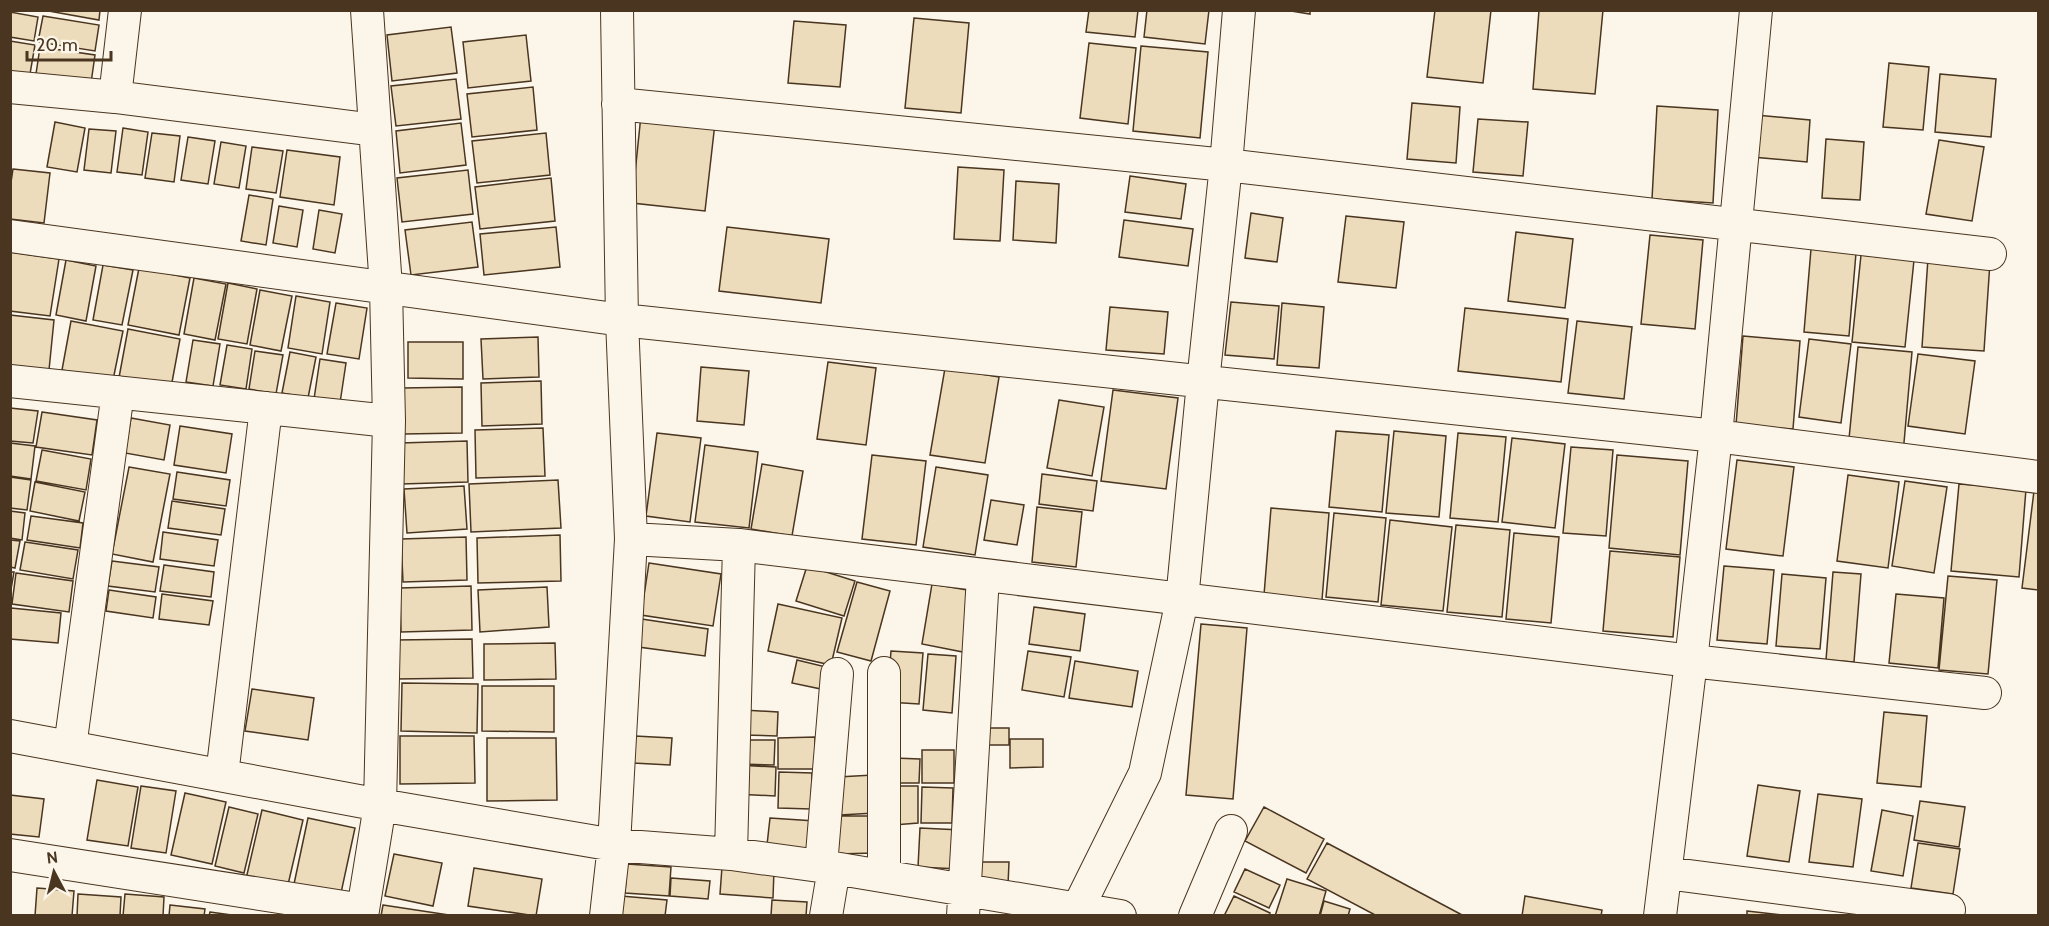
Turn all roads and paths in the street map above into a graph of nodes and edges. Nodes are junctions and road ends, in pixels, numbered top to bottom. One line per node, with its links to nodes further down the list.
1 (125, 10): 7 (street)
2 (366, 10): 9 (street)
3 (617, 10): 8 (street)
4 (1239, 10): 10 (street)
5 (1756, 10): 11 (street)
6 (10, 87): 7 (street)
7 (115, 97): 9 (street)
8 (618, 104): 10 (street); 15 (street)
9 (375, 130): 14 (street)
10 (1226, 165): 11 (street); 17 (street)
11 (1734, 225): 13 (street); 21 (street)
12 (10, 236): 14 (street)
13 (1990, 254)
14 (386, 288): 15 (street); 20 (street)
15 (622, 320): 17 (street); 23 (street)
16 (10, 381): 18 (street)
17 (1203, 382): 21 (street); 26 (street)
18 (118, 392): 19 (street); 32 (street)
19 (266, 408): 20 (street); 33 (street)
20 (389, 421): 34 (street)
21 (1716, 436): 22 (street); 27 (street)
22 (2038, 477)
23 (631, 539): 24 (street); 36 (street)
24 (739, 545): 25 (street); 37 (street)
25 (983, 576): 26 (street); 42 (street)
26 (1182, 600): 27 (street); 45 (street)
27 (1691, 661): 30 (street); 40 (street)
28 (884, 673): 41 (street)
29 (837, 674): 39 (street)
30 (1985, 693)
31 (10, 736): 32 (street)
32 (70, 747): 33 (street)
33 (222, 775): 34 (street)
34 (380, 804): 36 (street); 44 (street)
35 (1231, 831): 49 (street)
36 (614, 845): 37 (street); 46 (street)
37 (731, 854): 39 (street)
38 (10, 855): 44 (street)
39 (828, 867): 41 (street); 47 (street)
40 (1666, 873): 43 (street); 50 (street)
41 (884, 876): 42 (street)
42 (964, 903): 45 (street)
43 (1949, 910)
44 (363, 912)
45 (1077, 912): 48 (street)
46 (606, 915)
47 (826, 915)
48 (1120, 915)
49 (1196, 915)
50 (1660, 915)

